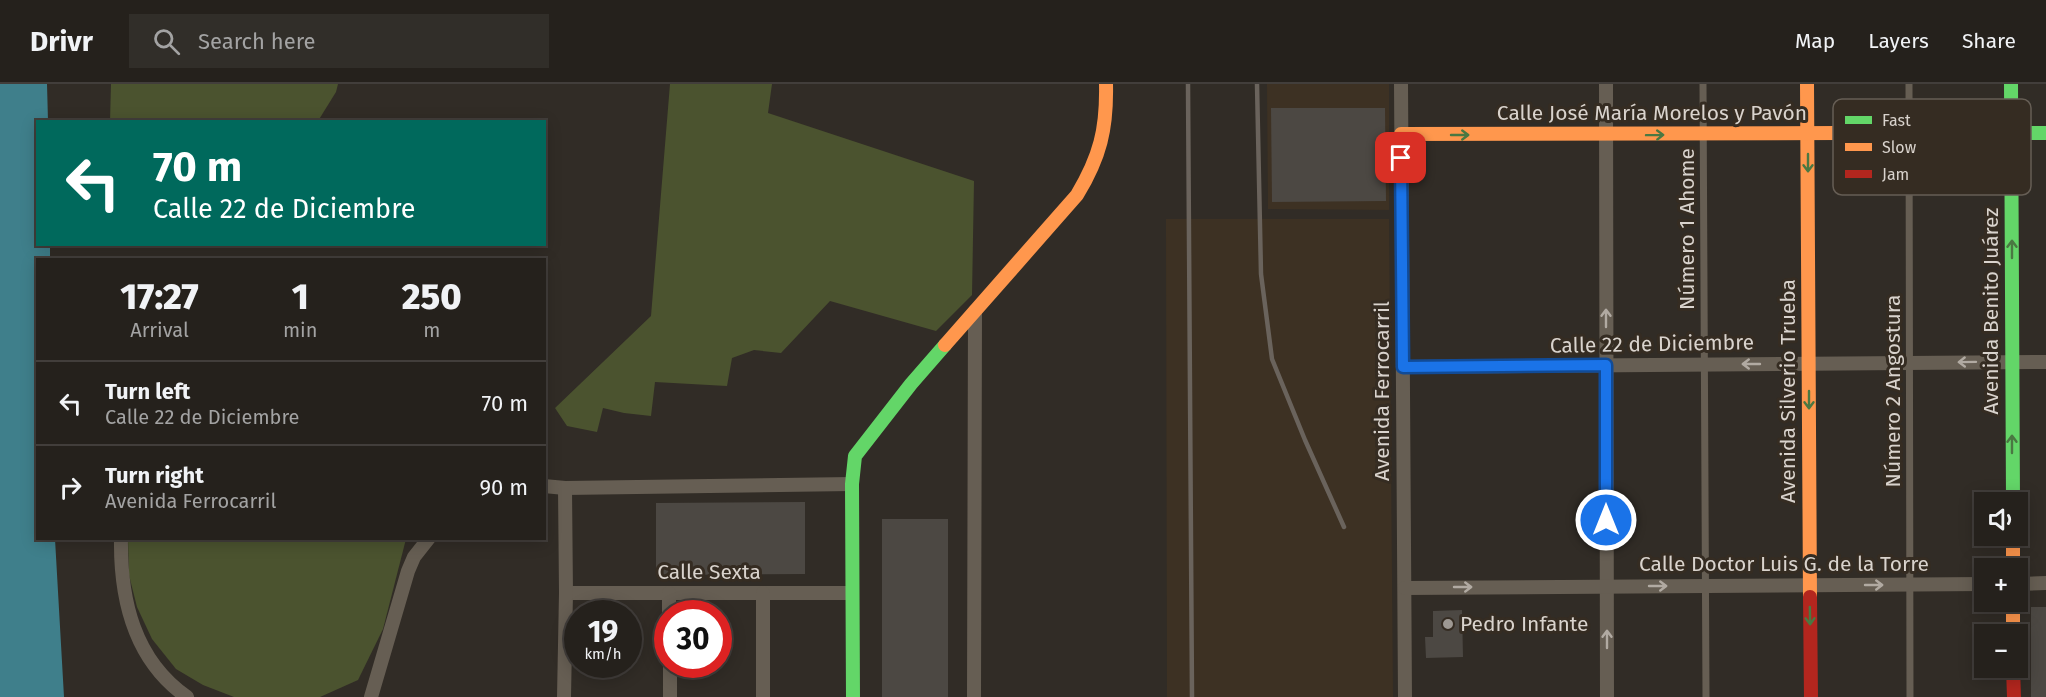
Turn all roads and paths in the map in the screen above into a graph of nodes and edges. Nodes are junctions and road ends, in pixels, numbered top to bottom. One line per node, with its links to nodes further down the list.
1 (1106, 84): 13 (street)
2 (1401, 84): 6 (street, Avenida Ferrocarril)
3 (1606, 84): 10 (street)
4 (1703, 84): 7 (lane, Número 1 Ahome)
5 (1807, 84): 8 (street, Avenida Silverio Trueba)
6 (1401, 134): 10 (street, Calle José María Morelos y Pavón, one-way to 10); 20 (street, Avenida Ferrocarril)
7 (1703, 134): 8 (street, Calle José María Morelos y Pavón); 10 (street, Calle José María Morelos y Pavón, one-way to 7); 17 (lane, Número 1 Ahome)
8 (1807, 134): 9 (street, Calle José María Morelos y Pavón); 18 (street, Avenida Silverio Trueba, one-way to 18)
9 (1833, 134)
10 (1606, 135): 19 (street, one-way to 10)
11 (1909, 195): 16 (lane, Número 2 Angostura)
12 (2011, 195): 14 (street, Avenida Benito Juárez, one-way to 12)
13 (975, 311): 21 (street); 48 (street)
14 (2012, 362): 15 (street, Calle 22 de Diciembre); 16 (street, Calle 22 de Diciembre, one-way to 16); 24 (street, Avenida Benito Juárez, one-way to 14)
15 (2046, 362)
16 (1909, 363): 18 (street, Calle 22 de Diciembre); 28 (lane, Número 2 Angostura)
17 (1704, 364): 18 (street, Calle 22 de Diciembre, one-way to 17); 19 (street, Calle 22 de Diciembre); 33 (lane, Número 1 Ahome)
18 (1809, 364): 31 (street, Avenida Silverio Trueba, one-way to 31)
19 (1606, 365): 20 (street, Calle 22 de Diciembre); 32 (street)
20 (1403, 367): 34 (street, Avenida Ferrocarril)
21 (852, 484): 23 (street); 38 (street)
22 (546, 486): 23 (street)
23 (565, 488): 35 (street)
24 (2013, 492)
25 (121, 540): 42 (street)
26 (427, 540): 43 (street)
27 (2046, 583): 30 (street)
28 (1909, 584): 29 (street, Calle Doctor Luis G. de la Torre); 31 (street, Calle Doctor Luis G. de la Torre, one-way to 28); 53 (lane, Número 2 Angostura)
29 (1974, 584)
30 (2028, 584)
31 (1810, 585): 33 (street, Calle Doctor Luis G. de la Torre); 52 (street, Avenida Silverio Trueba, one-way to 52)
32 (1606, 586): 33 (street, Calle Doctor Luis G. de la Torre, one-way to 33); 34 (street, Calle Doctor Luis G. de la Torre, one-way to 32); 50 (street, one-way to 32)
33 (1705, 586): 51 (lane, Número 1 Ahome)
34 (1405, 588): 49 (street, Avenida Ferrocarril)
35 (566, 593): 36 (street, Calle Sexta); 44 (street)
36 (669, 593): 37 (street, Calle Sexta); 39 (street)
37 (763, 593): 38 (street, Calle Sexta); 46 (street)
38 (852, 593): 47 (street)
39 (669, 600)
40 (670, 678): 45 (street)
41 (2013, 678): 54 (street)
42 (187, 697)
43 (370, 697)
44 (564, 697)
45 (670, 697)
46 (763, 697)
47 (853, 697)
48 (974, 697)
49 (1405, 697)
50 (1607, 697)
51 (1706, 697)
52 (1811, 697)
53 (1910, 697)
54 (2014, 697)

